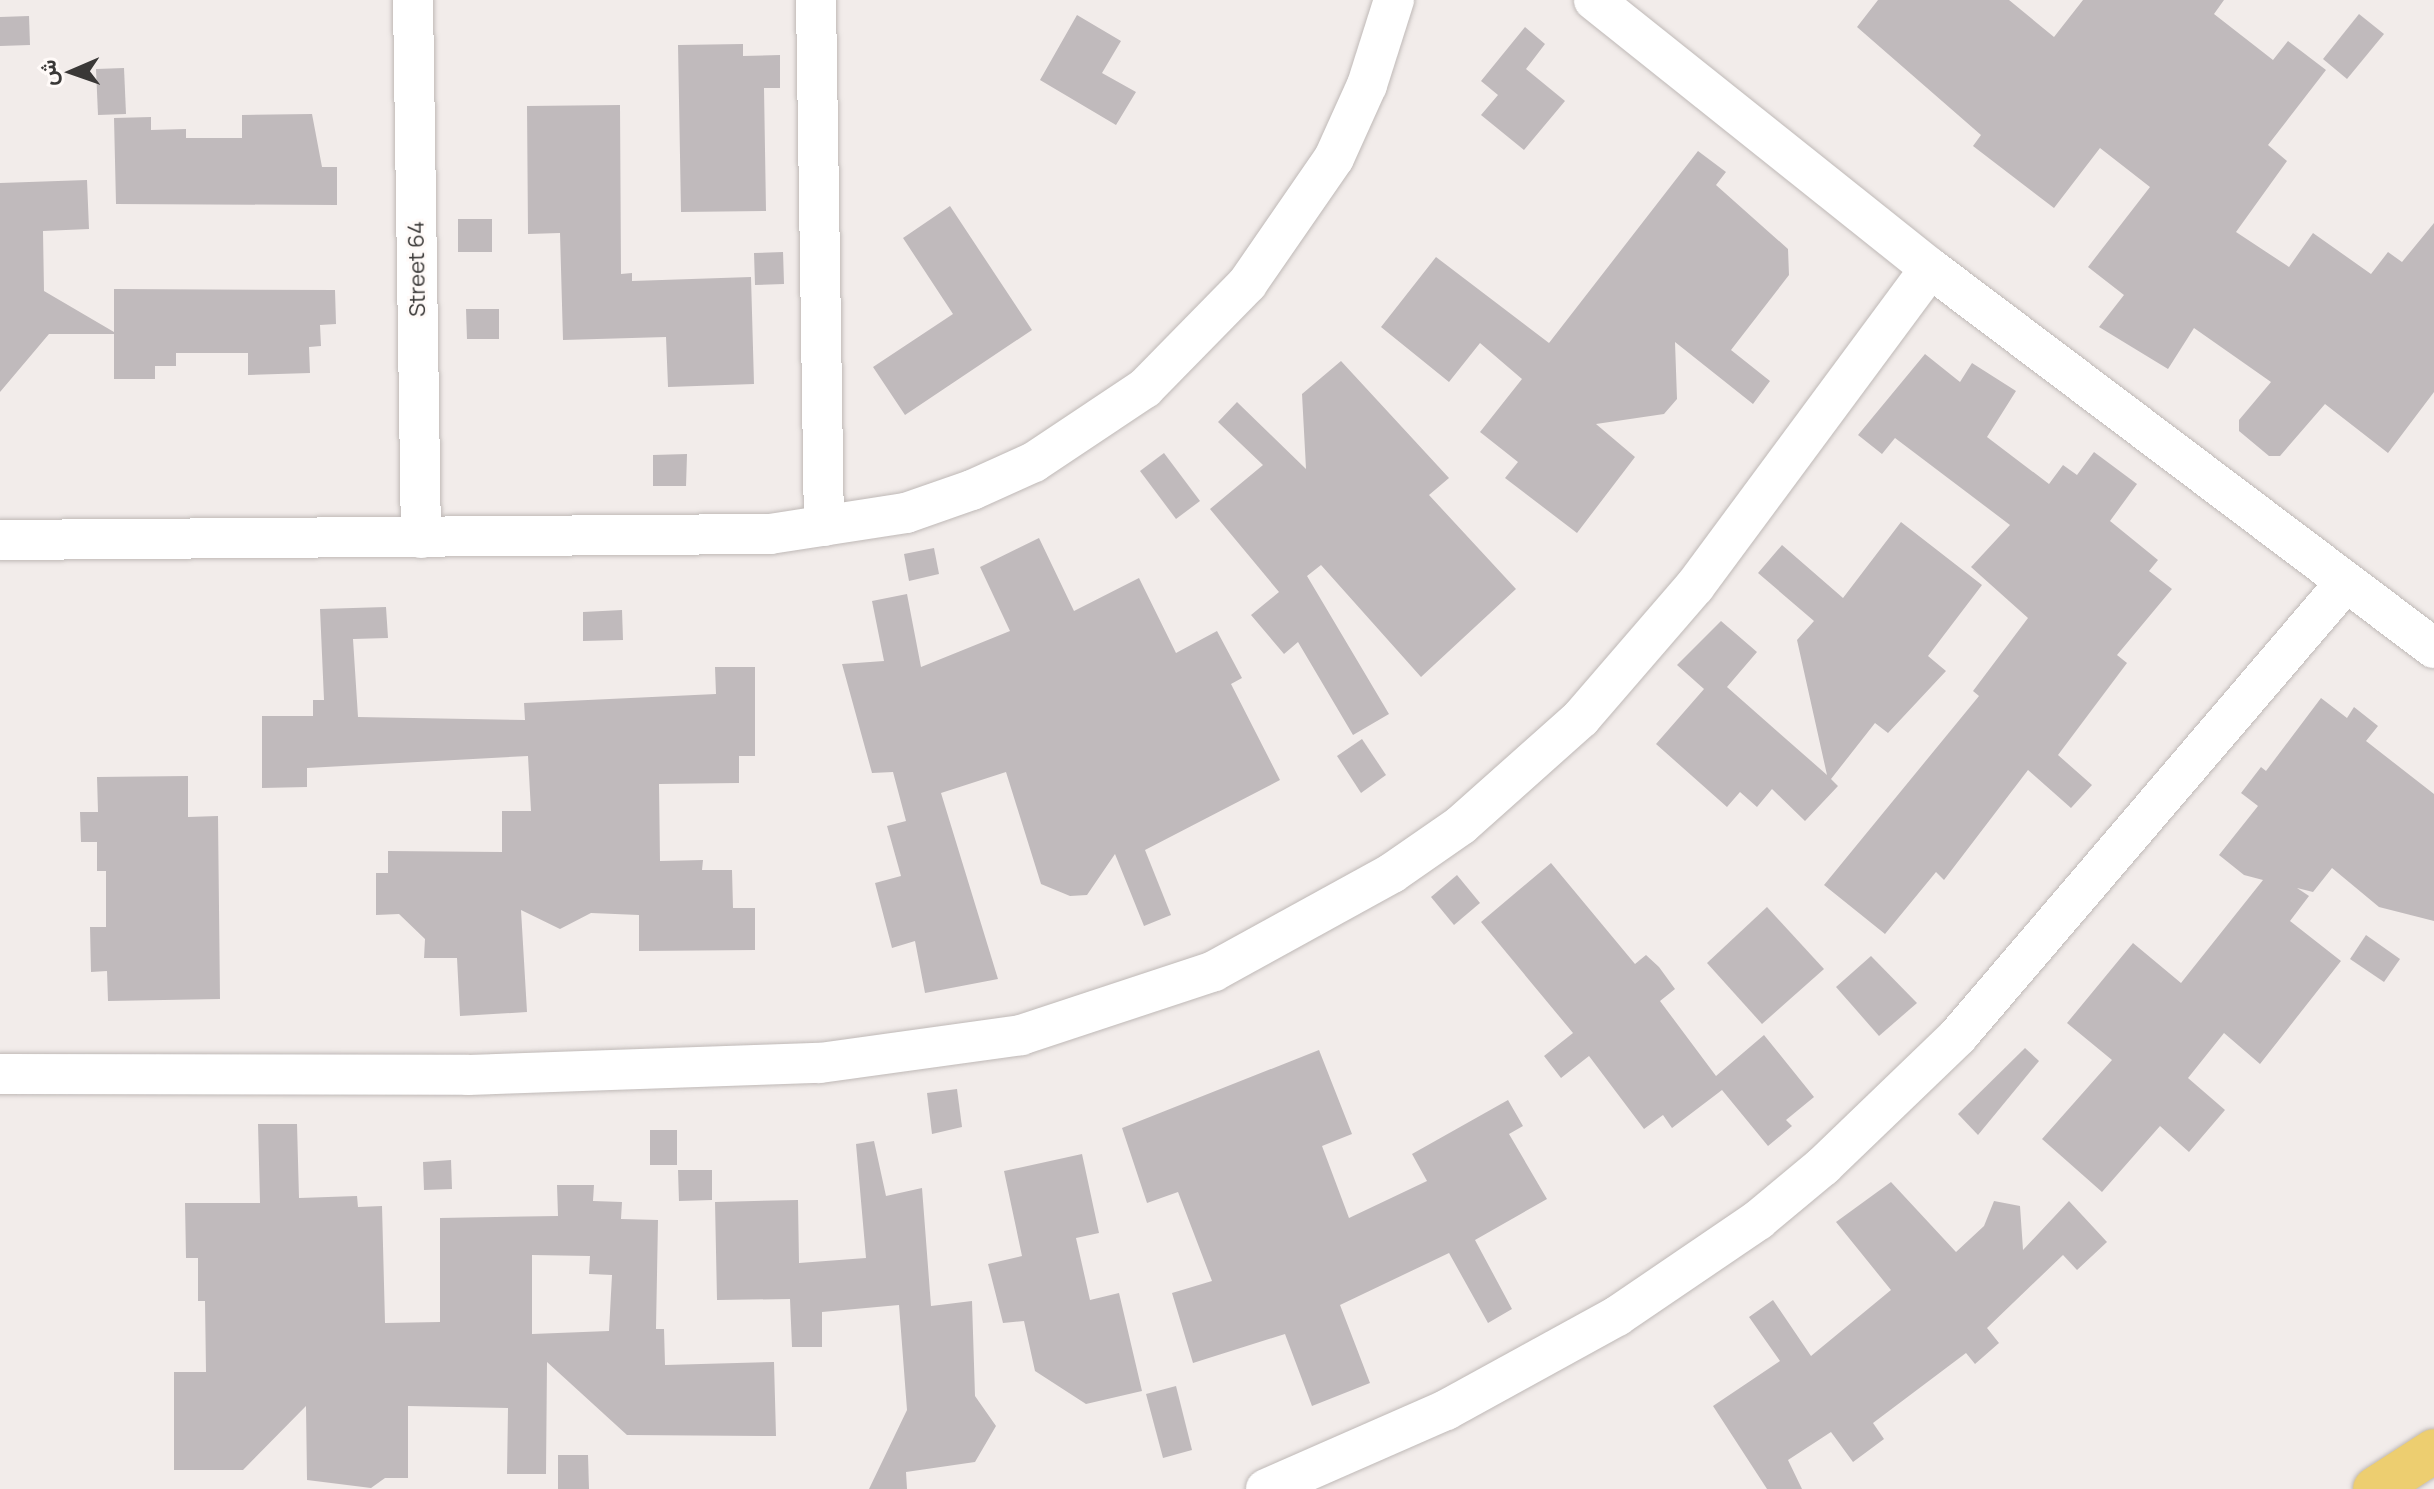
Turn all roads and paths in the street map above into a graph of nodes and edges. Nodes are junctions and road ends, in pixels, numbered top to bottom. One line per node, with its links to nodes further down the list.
1 (413, 0): 7 (street, Street 64)
2 (816, 0): 6 (street)
3 (1394, 0): 6 (street)
4 (1594, 0): 5 (street)
5 (1930, 268): 9 (street); 11 (street)
6 (824, 526): 7 (street)
7 (421, 538): 8 (street)
8 (0, 540)
9 (2346, 582): 10 (street); 13 (street)
10 (2434, 648)
11 (0, 1074)
12 (2434, 1451): 14 (highway)
13 (1266, 1489)
14 (2375, 1489)

